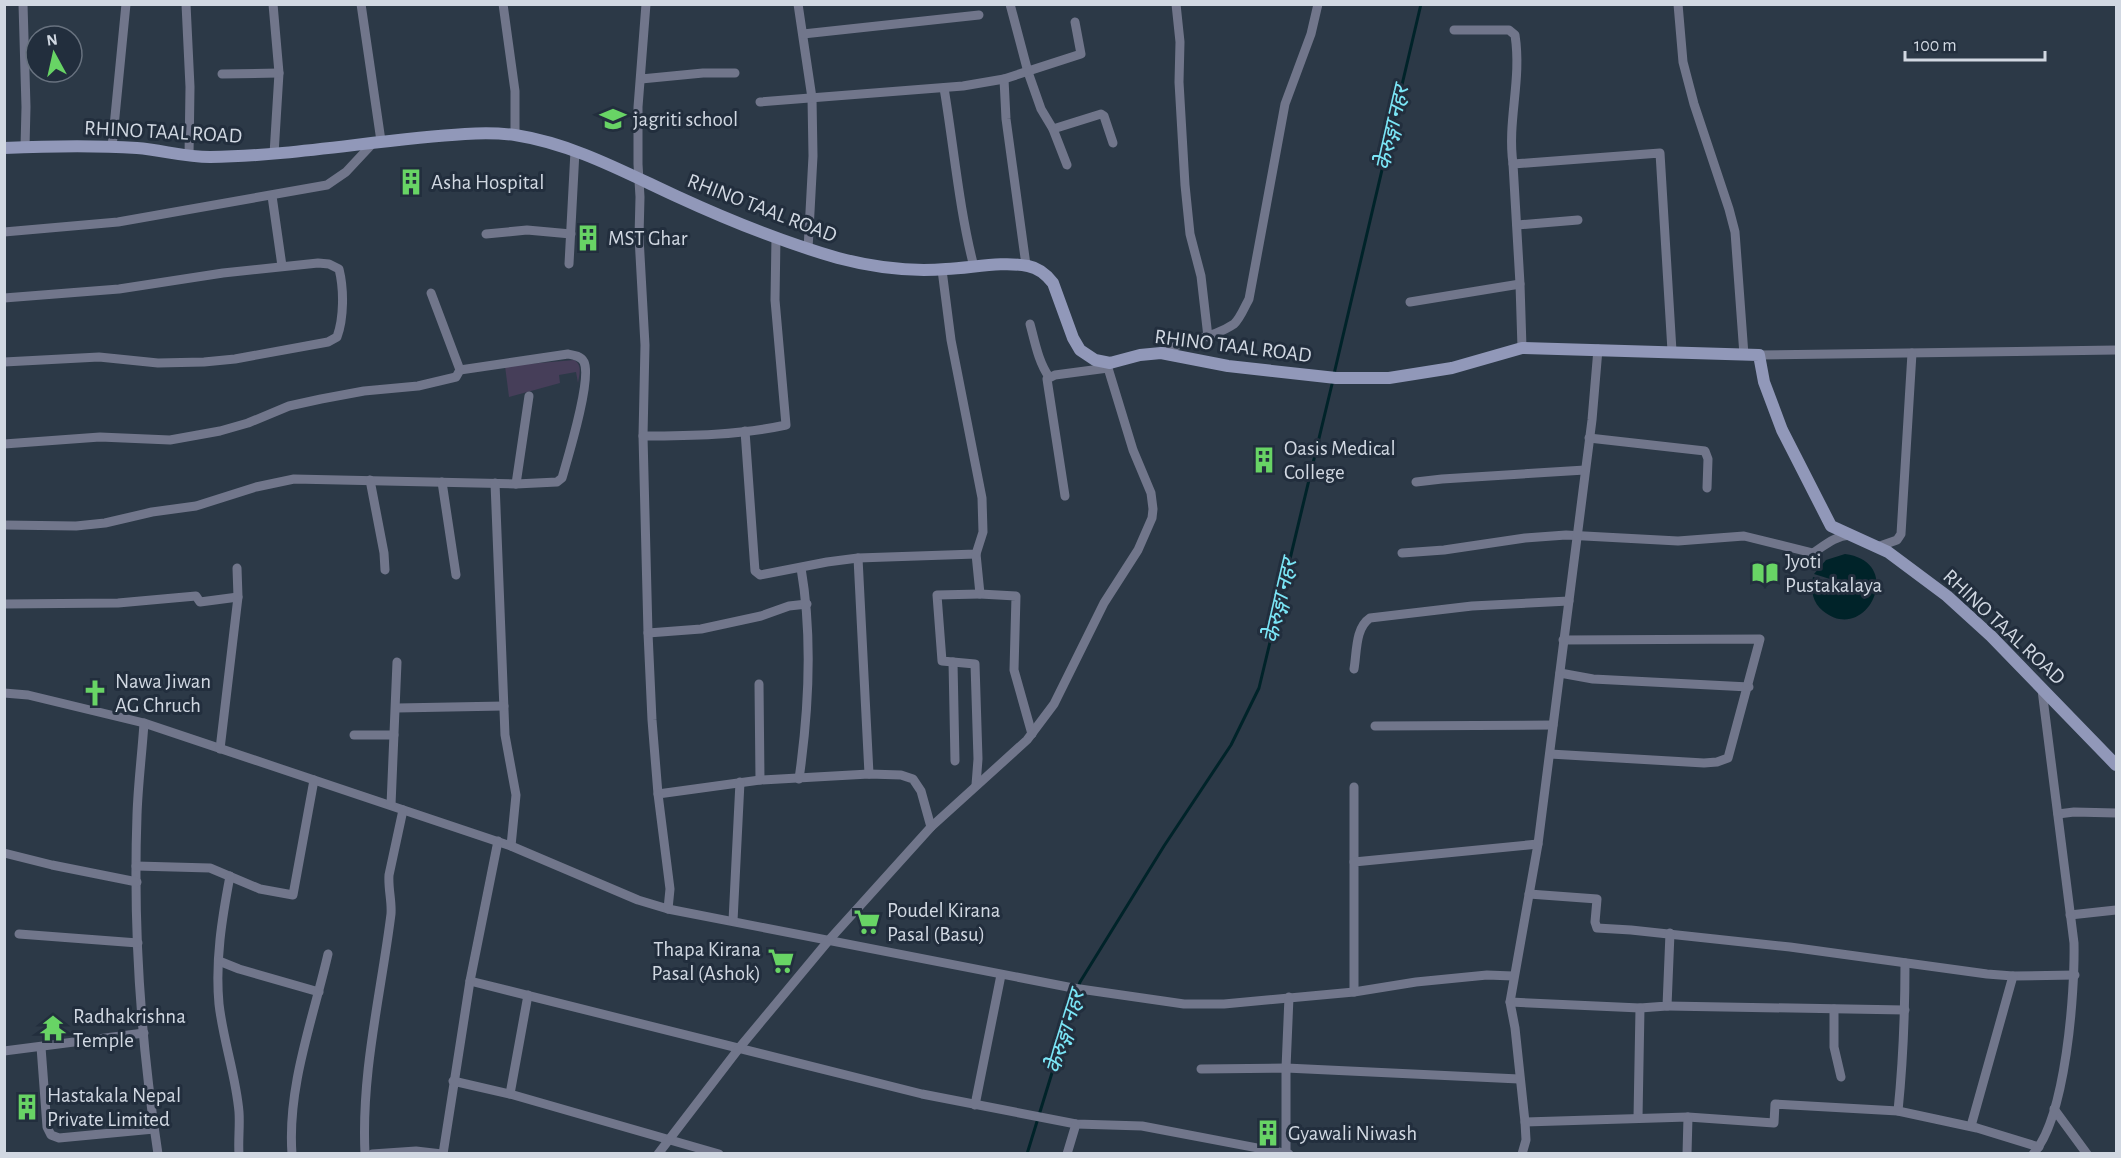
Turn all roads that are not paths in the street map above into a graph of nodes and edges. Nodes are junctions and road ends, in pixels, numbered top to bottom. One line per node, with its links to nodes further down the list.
1 (23, 4): 30 (street)
2 (126, 4): 31 (street)
3 (186, 4): 35 (street)
4 (273, 4): 18 (street)
5 (361, 4): 28 (street)
6 (503, 4): 27 (street)
7 (646, 4): 21 (street)
8 (798, 4): 16 (street)
9 (1010, 4): 17 (street)
10 (1176, 4): 57 (street)
11 (1318, 4): 57 (street)
12 (1678, 4): 64 (street)
13 (979, 15): 16 (street)
14 (1074, 22): 17 (street)
15 (1454, 30): 36 (street)
16 (802, 34): 24 (street)
17 (1028, 72): 22 (street); 26 (street)
18 (279, 73): 20 (street); 34 (street)
19 (735, 73): 21 (street)
20 (222, 74)
21 (641, 79): 38 (street)
22 (1004, 79): 23 (street); 48 (street)
23 (944, 88): 24 (street); 50 (street)
24 (812, 98): 25 (street); 46 (street)
25 (760, 102)
26 (1053, 129): 29 (street); 37 (street)
27 (515, 135): 28 (street, RHINO TAAL ROAD); 33 (street, RHINO TAAL ROAD)
28 (378, 141): 34 (street, RHINO TAAL ROAD); 39 (street)
29 (1113, 143)
30 (25, 147): 31 (street, RHINO TAAL ROAD); 32 (street, RHINO TAAL ROAD)
31 (112, 147): 35 (street, RHINO TAAL ROAD)
32 (4, 148)
33 (575, 151): 38 (street, RHINO TAAL ROAD); 44 (street)
34 (274, 154): 35 (street, RHINO TAAL ROAD)
35 (189, 156)
36 (1513, 164): 41 (street); 61 (street)
37 (1067, 165)
38 (639, 178): 45 (street, RHINO TAAL ROAD); 72 (street)
39 (272, 196): 42 (street); 49 (street)
40 (1578, 220): 41 (street)
41 (1517, 225): 52 (street)
42 (4, 232)
43 (486, 234): 44 (street)
44 (571, 234): 47 (street)
45 (776, 237): 46 (street, RHINO TAAL ROAD); 71 (street)
46 (808, 249): 51 (street, RHINO TAAL ROAD)
47 (569, 264)
48 (1026, 265): 50 (street, RHINO TAAL ROAD); 67 (street)
49 (282, 266): 54 (street); 66 (street)
50 (974, 267): 51 (street, RHINO TAAL ROAD)
51 (942, 270): 90 (street)
52 (1520, 284): 55 (street); 58 (street)
53 (431, 293): 68 (street)
54 (4, 297)
55 (1410, 302)
56 (1030, 324): 69 (street)
57 (1208, 336): 62 (street)
58 (1522, 348): 59 (street, RHINO TAAL ROAD); 62 (street, RHINO TAAL ROAD)
59 (1598, 349): 61 (street, RHINO TAAL ROAD); 73 (street)
60 (2116, 350): 63 (street)
61 (1672, 351): 64 (street, RHINO TAAL ROAD)
62 (1161, 353): 67 (street, RHINO TAAL ROAD)
63 (1912, 353): 65 (street); 87 (street)
64 (1744, 355): 65 (street, RHINO TAAL ROAD)
65 (1758, 355): 84 (street)
66 (4, 362)
67 (1109, 365): 69 (street); 116 (street)
68 (460, 370): 74 (street); 80 (street)
69 (1049, 377): 82 (street)
70 (529, 396): 80 (street)
71 (745, 431): 72 (street); 93 (street)
72 (643, 436): 101 (street)
73 (1589, 438): 75 (street); 81 (street)
74 (4, 444)
75 (1585, 470): 78 (street); 86 (street)
76 (370, 480): 77 (street); 83 (street); 94 (street)
77 (442, 482): 79 (street); 95 (street)
78 (1416, 482)
79 (495, 483): 80 (street); 111 (street)
80 (516, 484)
81 (1707, 488)
82 (1065, 496)
83 (4, 525)
84 (1831, 526): 85 (street, RHINO TAAL ROAD); 88 (street)
85 (1851, 535): 87 (street, RHINO TAAL ROAD); 88 (street)
86 (1576, 536): 88 (street); 89 (street); 98 (street)
87 (1877, 547): 109 (street, RHINO TAAL ROAD)
88 (1820, 548)
89 (1402, 553)
90 (976, 554): 91 (street); 96 (street)
91 (858, 558): 93 (street); 123 (street)
92 (237, 568): 97 (street)
93 (801, 568): 100 (street)
94 (385, 570)
95 (456, 575)
96 (980, 594): 104 (street); 116 (street)
97 (238, 597): 99 (street); 119 (street)
98 (1569, 602): 102 (street); 105 (street)
99 (4, 604)
100 (807, 604): 101 (street); 124 (street)
101 (648, 633): 130 (street)
102 (1563, 640): 106 (street); 108 (street)
103 (398, 662): 112 (street)
104 (953, 662): 121 (street); 128 (street)
105 (1354, 669)
106 (1560, 673): 108 (street); 114 (street)
107 (759, 684): 126 (street)
108 (1749, 687): 120 (street)
109 (2042, 690): 122 (street, RHINO TAAL ROAD); 134 (street)
110 (4, 693): 113 (street)
111 (504, 706): 112 (street); 138 (street)
112 (396, 708): 118 (street)
113 (144, 723): 119 (street); 141 (street)
114 (1553, 725): 115 (street); 120 (street)
115 (1375, 726)
116 (1032, 734): 128 (street)
117 (354, 735): 118 (street)
118 (394, 735): 131 (street)
119 (220, 749): 125 (street)
120 (1550, 754): 137 (street)
121 (955, 761)
122 (2116, 765)
123 (869, 774): 124 (street); 135 (street)
124 (800, 779): 126 (street)
125 (314, 780): 131 (street); 142 (street)
126 (760, 780): 127 (street)
127 (740, 782): 130 (street); 148 (street)
128 (976, 785): 135 (street)
129 (1354, 787): 140 (street)
130 (658, 794): 145 (street)
131 (391, 805): 132 (street)
132 (403, 810): 136 (street); 195 (street)
133 (2116, 813): 134 (street)
134 (2058, 814): 147 (street)
135 (931, 827): 151 (street)
136 (498, 841): 138 (street); 160 (street)
137 (1538, 844): 140 (street); 144 (street)
138 (511, 846): 145 (street)
139 (4, 853): 143 (street)
140 (1354, 862): 162 (street)
141 (136, 866): 142 (street); 143 (street)
142 (230, 876): 154 (street)
143 (137, 882): 152 (street)
144 (1529, 894): 149 (street); 158 (street)
145 (668, 909): 148 (street)
146 (2116, 910): 147 (street)
147 (2070, 915): 157 (street)
148 (733, 921): 151 (street)
149 (1670, 933): 155 (street); 166 (street)
150 (19, 934): 152 (street)
151 (829, 940): 156 (street); 172 (street)
152 (138, 943): 170 (street)
153 (328, 954): 161 (street)
154 (219, 961): 161 (street); 193 (street)
155 (1905, 963): 159 (street); 169 (street)
156 (1001, 975): 164 (street); 180 (street)
157 (2075, 975): 159 (street); 181 (street)
158 (1513, 976): 162 (street); 165 (street)
159 (2013, 976): 187 (street)
160 (470, 981): 163 (street); 178 (street)
161 (319, 992): 194 (street)
162 (1354, 992): 164 (street)
163 (528, 995): 172 (street); 179 (street)
164 (1289, 998): 174 (street)
165 (1510, 1002): 167 (street); 177 (street)
166 (1667, 1006): 167 (street); 168 (street)
167 (1640, 1008): 184 (street)
168 (1834, 1009): 169 (street); 176 (street)
169 (1905, 1010): 182 (street)
170 (144, 1033): 171 (street); 188 (street)
171 (40, 1047): 173 (street); 188 (street)
172 (740, 1047): 180 (street); 189 (street)
173 (4, 1052)
174 (1286, 1068): 175 (street); 177 (street); 191 (street)
175 (1201, 1069)
176 (1841, 1077)
177 (1519, 1079): 185 (street)
178 (453, 1081): 179 (street); 197 (street)
179 (510, 1094): 189 (street)
180 (975, 1105): 186 (street)
181 (2054, 1109): 190 (street); 203 (street)
182 (1898, 1111): 183 (street); 187 (street)
183 (1688, 1117): 184 (street); 202 (street)
184 (1638, 1118): 185 (street)
185 (1526, 1122): 201 (street)
186 (1076, 1124): 191 (street); 200 (street)
187 (1971, 1126): 190 (street)
188 (154, 1129): 192 (street)
189 (668, 1139): 198 (street); 199 (street)
190 (2036, 1150)
191 (1287, 1153)
192 (158, 1154)
193 (239, 1154)
194 (292, 1154)
195 (365, 1154)
196 (372, 1154): 197 (street)
197 (442, 1154)
198 (658, 1154)
199 (719, 1154)
200 (1067, 1154)
201 (1522, 1154)
202 (1687, 1154)
203 (2087, 1154)

